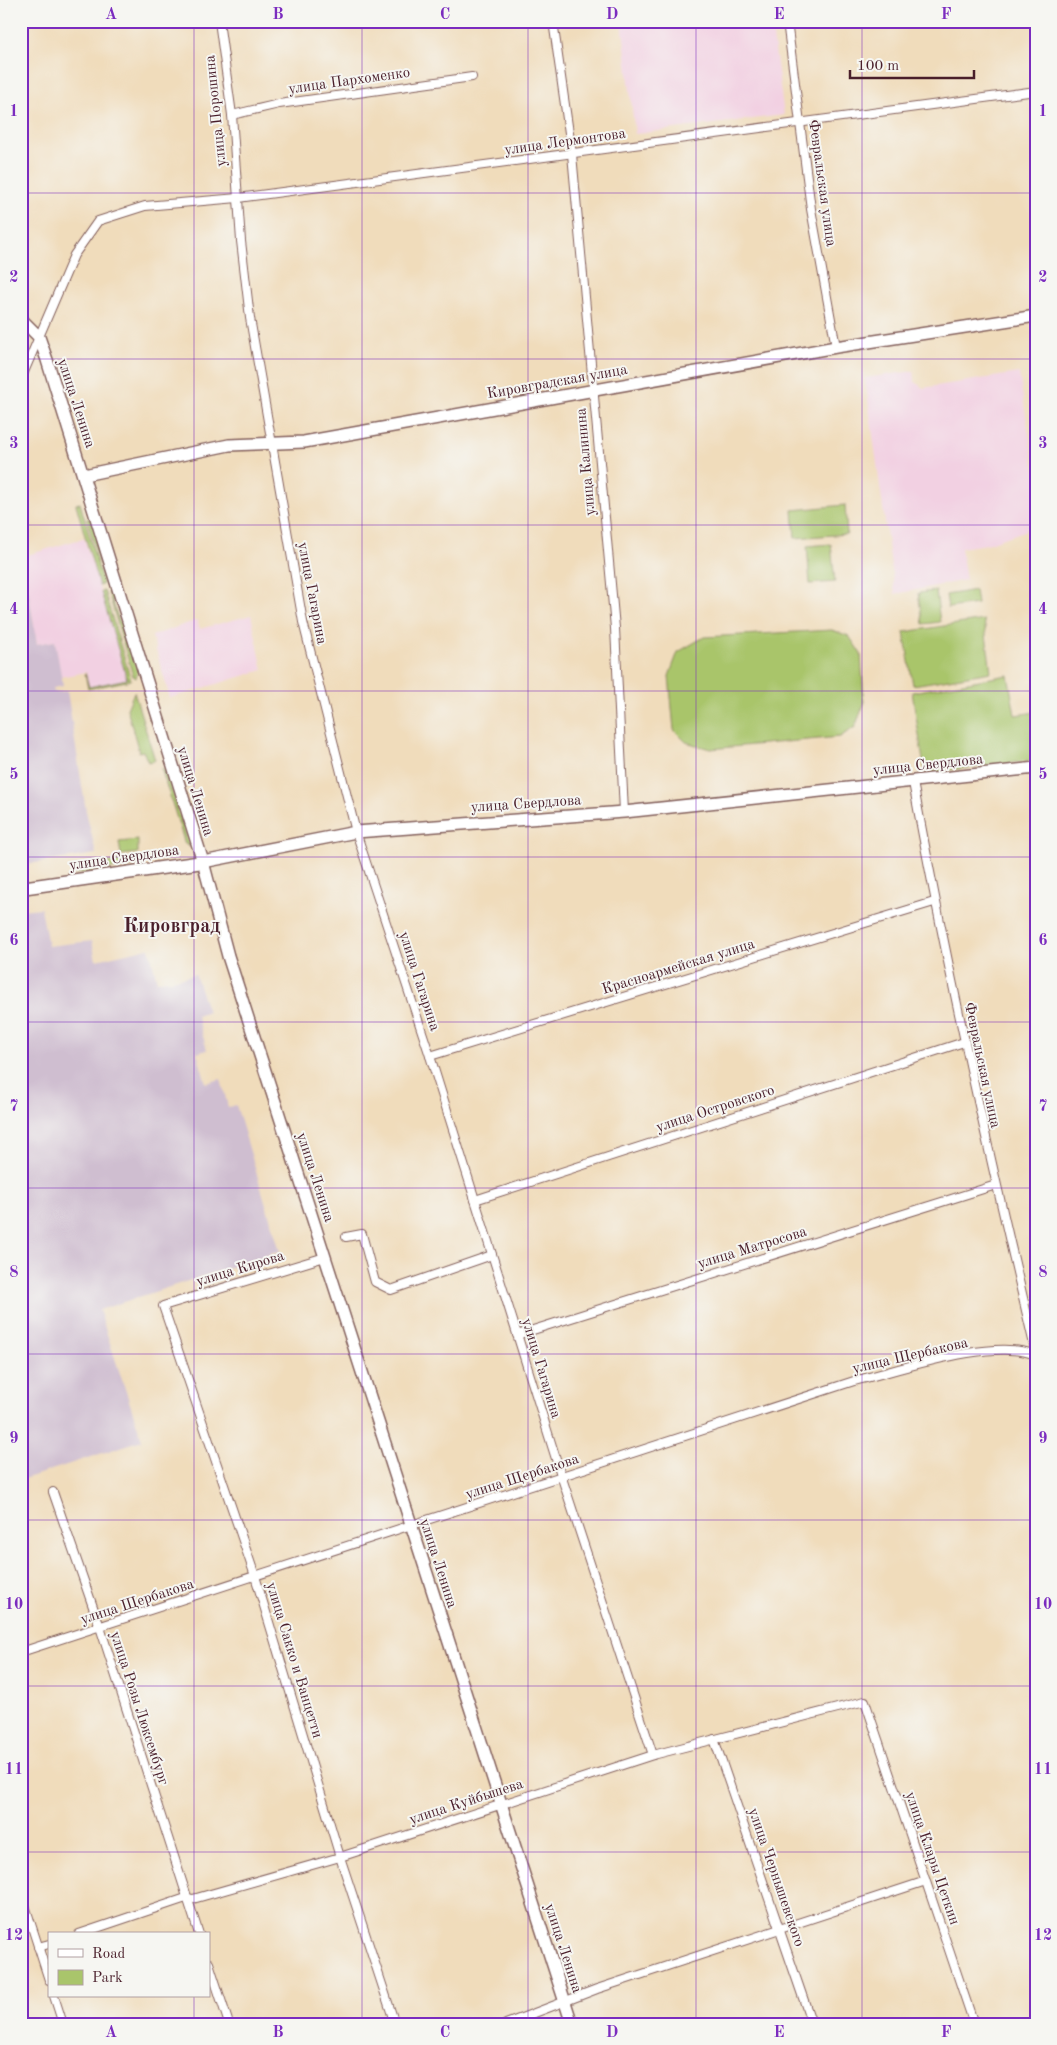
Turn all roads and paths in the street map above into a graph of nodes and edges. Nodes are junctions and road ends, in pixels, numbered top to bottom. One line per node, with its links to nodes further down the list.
1 (218, 21): 6 (street, улица Порошина)
2 (553, 21): 8 (street, улица Калинина)
3 (787, 21): 7 (street, Февральская улица)
4 (472, 77): 6 (street, улица Пархоменко)
5 (1036, 91): 7 (street, улица Лермонтова)
6 (232, 115): 9 (street, улица Порошина)
7 (801, 123): 8 (street, улица Лермонтова); 13 (street, Февральская улица)
8 (572, 154): 9 (street, улица Лермонтова); 15 (street, улица Калинина)
9 (238, 198): 12 (street, улица Лермонтова); 16 (street, улица Гагарина)
10 (1036, 316): 13 (main road, Кировградская улица)
11 (21, 319): 12 (main road)
12 (39, 338): 14 (street); 17 (main road, улица Ленина)
13 (836, 347): 15 (main road, Кировградская улица)
14 (21, 379)
15 (593, 390): 16 (main road, Кировградская улица); 20 (street, улица Калинина)
16 (271, 442): 17 (main road, Кировградская улица); 21 (street, улица Гагарина)
17 (84, 475): 22 (main road, улица Ленина)
18 (1036, 768): 19 (main road, улица Свердлова)
19 (913, 782): 20 (main road, улица Свердлова); 24 (street, Февральская улица)
20 (624, 812): 21 (main road, улица Свердлова)
21 (356, 832): 22 (main road, улица Свердлова); 26 (street, улица Гагарина)
22 (202, 862): 23 (main road, улица Свердлова); 31 (main road, улица Ленина)
23 (21, 888)
24 (934, 902): 25 (street, Февральская улица); 26 (street, Красноармейская улица)
25 (964, 1042): 27 (street, Февральская улица); 28 (street, улица Островского)
26 (430, 1056): 28 (street, улица Гагарина)
27 (996, 1185): 33 (street, улица Матросова); 34 (street, Февральская улица)
28 (475, 1200): 30 (street, улица Гагарина)
29 (346, 1237): 30 (street)
30 (492, 1255): 33 (street, улица Гагарина)
31 (325, 1256): 32 (street, улица Кирова); 37 (main road, улица Ленина)
32 (163, 1306): 38 (street, улица Сакко и Ванцетти)
33 (517, 1335): 35 (street, улица Гагарина)
34 (1036, 1354): 35 (street, улица Щербакова)
35 (562, 1478): 37 (street, улица Щербакова); 43 (street, улица Гагарина)
36 (53, 1492): 39 (street, улица Розы Люксембург)
37 (411, 1525): 38 (street, улица Щербакова); 44 (main road, улица Ленина)
38 (256, 1576): 39 (street, улица Щербакова); 45 (street, улица Сакко и Ванцетти)
39 (100, 1628): 40 (street, улица Щербакова); 48 (street, улица Розы Люксембург)
40 (21, 1652)
41 (865, 1701): 42 (street, улица Куйбышева); 46 (street, улица Клары Цеткин)
42 (714, 1739): 43 (street, улица Куйбышева); 49 (street, улица Чернышевского)
43 (654, 1755): 44 (street, улица Куйбышева)
44 (502, 1803): 45 (street, улица Куйбышева); 57 (main road, улица Ленина)
45 (340, 1857): 48 (street, улица Куйбышева); 60 (street, улица Сакко и Ванцетти)
46 (926, 1881): 49 (street); 64 (street, улица Клары Цеткин)
47 (21, 1893): 53 (street)
48 (186, 1898): 50 (street, улица Куйбышева); 51 (street, улица Розы Люксембург)
49 (781, 1928): 57 (street); 63 (street, улица Чернышевского)
50 (85, 1932)
51 (198, 1932)
52 (48, 1944): 53 (street)
53 (38, 1947): 55 (street)
54 (210, 1966): 59 (street)
55 (48, 1977)
56 (55, 1998): 58 (street)
57 (565, 2000): 61 (street); 62 (main road, улица Ленина)
58 (63, 2024)
59 (230, 2024)
60 (395, 2024)
61 (506, 2024)
62 (572, 2024)
63 (812, 2024)
64 (974, 2024)

